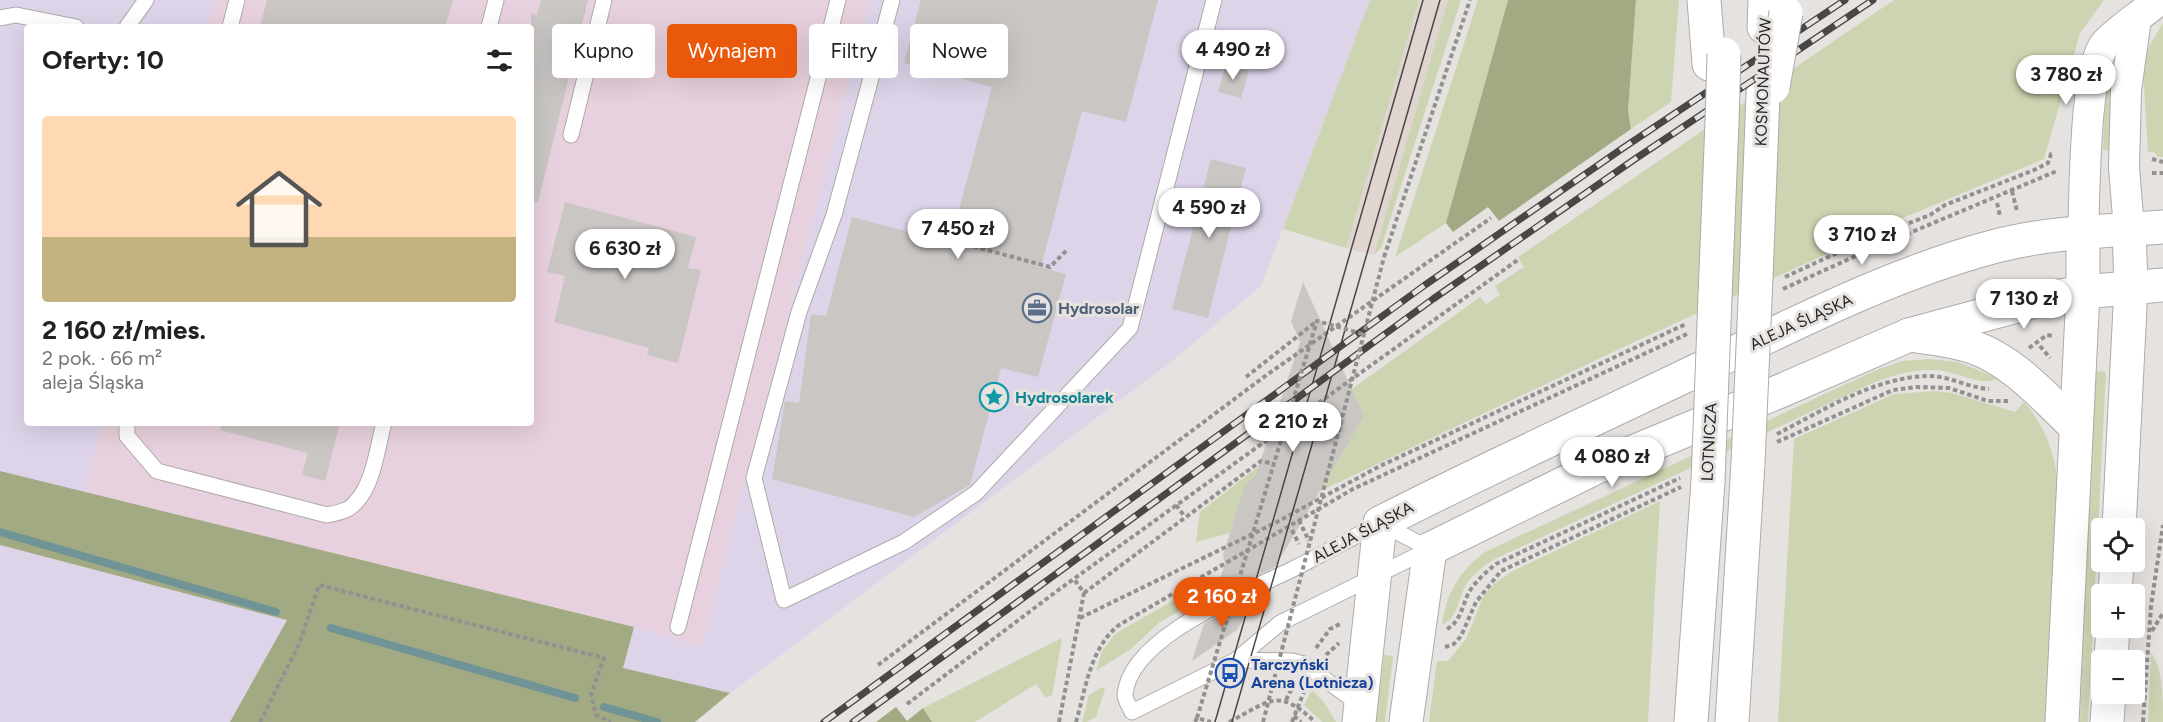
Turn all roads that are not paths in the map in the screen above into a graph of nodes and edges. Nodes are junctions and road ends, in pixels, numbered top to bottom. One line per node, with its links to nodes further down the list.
1 (146, 0): 15 (lane)
2 (237, 0): 16 (lane)
3 (496, 0): 17 (lane)
4 (604, 0): 19 (lane)
5 (838, 0): 33 (lane)
6 (892, 0): 7 (lane)
7 (1214, 0)
8 (1704, 0): 18 (main road)
9 (1726, 0): 18 (main road)
10 (2159, 0): 13 (street)
11 (1776, 10): 35 (main road, KOSMONAUTÓW, bridge)
12 (0, 18): 14 (lane)
13 (2136, 19): 21 (street); 22 (street)
14 (61, 24)
15 (129, 24)
16 (231, 24)
17 (490, 24)
18 (1717, 59): 39 (main road, LOTNICZA, bridge)
19 (571, 135)
20 (2163, 227): 21 (main road, ALEJA ŚLĄSKA)
21 (2129, 229): 22 (main road, ALEJA ŚLĄSKA); 23 (main road)
22 (2083, 232): 24 (main road); 30 (main road, ALEJA ŚLĄSKA)
23 (2147, 286): 24 (main road, ALEJA ŚLĄSKA); 29 (main road)
24 (2083, 292): 25 (main road, ALEJA ŚLĄSKA); 28 (main road)
25 (1909, 335): 28 (main road); 31 (main road, ALEJA ŚLĄSKA)
26 (127, 426): 27 (lane)
27 (383, 426)
28 (2076, 427): 42 (main road)
29 (2120, 518)
30 (1380, 523): 31 (lane); 32 (main road); 34 (lane, ALEJA ŚLĄSKA)
31 (1430, 549): 32 (lane, ALEJA ŚLĄSKA); 38 (main road)
32 (1375, 576): 34 (lane, ALEJA ŚLĄSKA); 37 (main road)
33 (678, 627)
34 (1236, 660): 37 (lane)
35 (1735, 673): 40 (main road); 41 (main road)
36 (2108, 704): 43 (main road)
37 (1360, 714)
38 (1406, 722)
39 (1690, 722)
40 (1732, 722)
41 (1742, 722)
42 (2062, 722)
43 (2107, 722)

